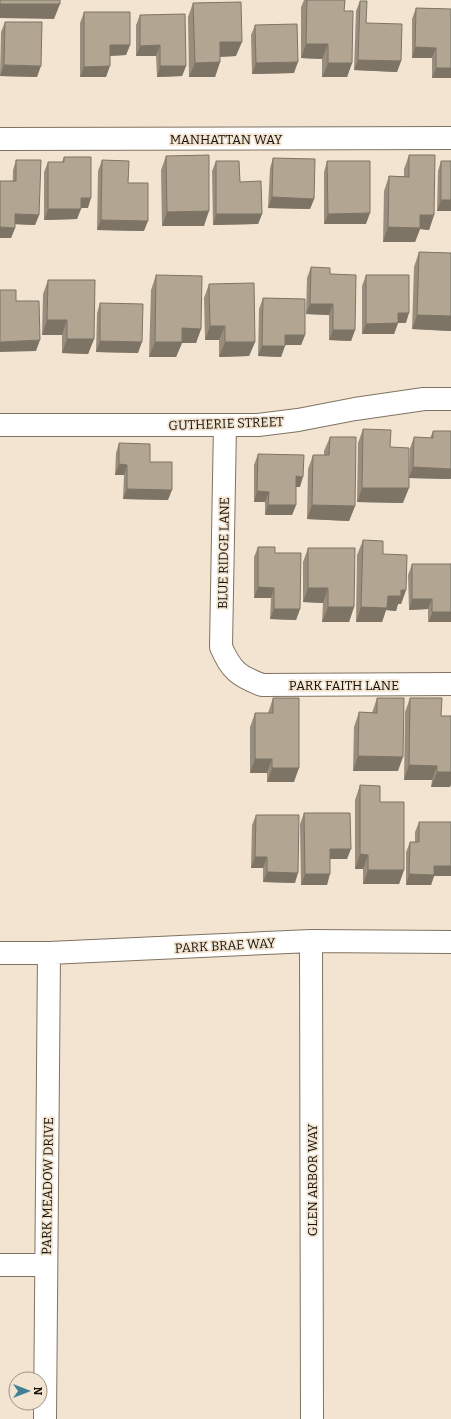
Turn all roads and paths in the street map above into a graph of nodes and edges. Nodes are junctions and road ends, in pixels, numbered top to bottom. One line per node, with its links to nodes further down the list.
1 (451, 138): 2 (street, MANHATTAN WAY)
2 (0, 139)
3 (451, 399): 5 (street, GUTHERIE STREET)
4 (0, 425): 5 (street, GUTHERIE STREET)
5 (225, 425): 6 (street, BLUE RIDGE LANE)
6 (240, 675): 7 (street, PARK FAITH LANE)
7 (451, 684)
8 (311, 941): 9 (street, PARK BRAE WAY); 11 (street, PARK BRAE WAY); 15 (street, GLEN ARBOR WAY)
9 (451, 942)
10 (0, 953): 11 (street, PARK BRAE WAY)
11 (49, 953): 13 (street, PARK MEADOW DRIVE)
12 (0, 1265): 13 (street)
13 (46, 1265): 14 (street, PARK MEADOW DRIVE)
14 (44, 1419)
15 (312, 1419)

